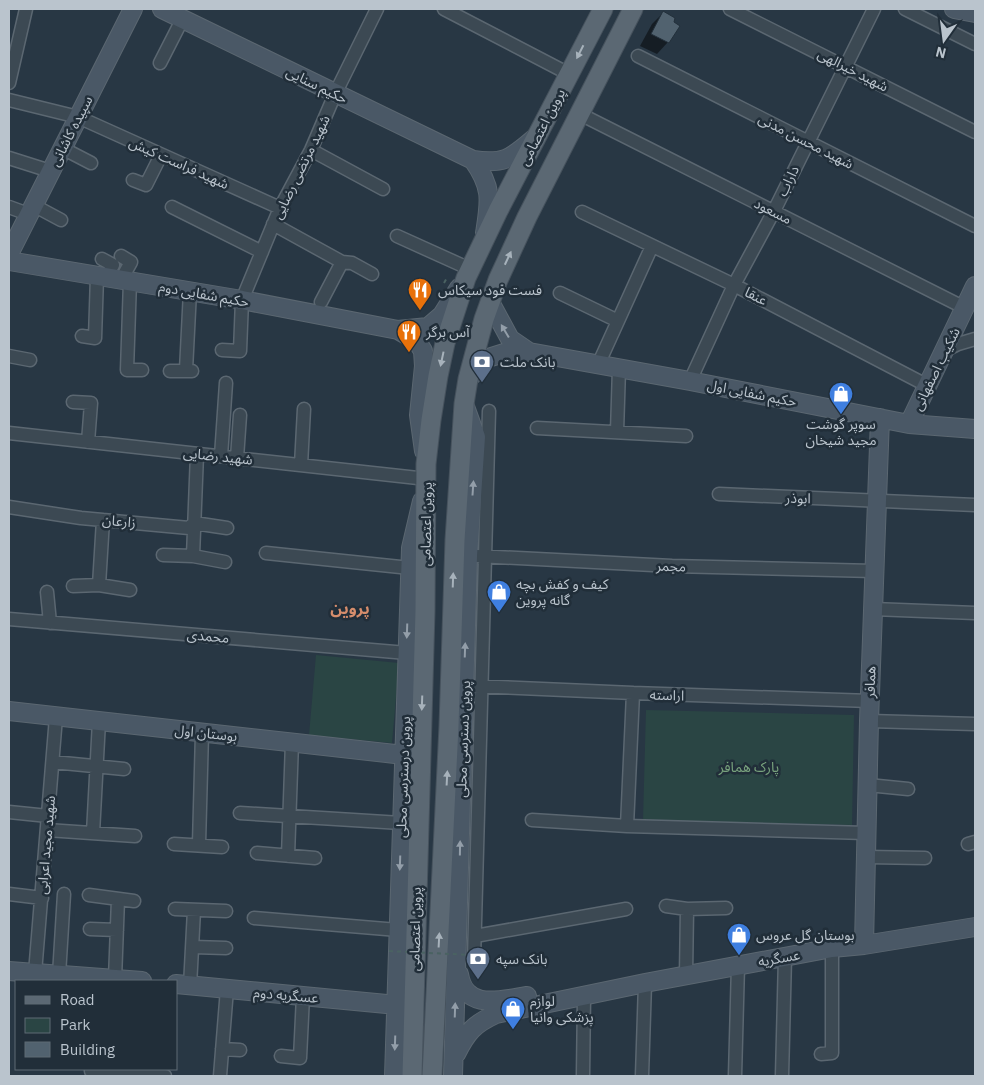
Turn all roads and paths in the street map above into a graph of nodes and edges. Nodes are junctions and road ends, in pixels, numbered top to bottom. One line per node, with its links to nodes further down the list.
1 (26, 9): 19 (street)
2 (133, 9): 23 (street, سپیده کاشانی)
3 (162, 9): 13 (street, حکیم سنایی)
4 (377, 9): 20 (street, شهید مرتضی رضایی)
5 (444, 9): 18 (street)
6 (602, 9): 18 (main road, پروین اعتصامی, one-way to 18)
7 (633, 9): 22 (main road, پروین اعتصامی)
8 (730, 9): 17 (street, شهید خیرالهی)
9 (874, 9): 17 (street, داراب)
10 (905, 9): 14 (street)
11 (954, 9): 12 (street)
12 (975, 13)
13 (183, 18): 16 (street); 20 (street, حکیم سنایی)
14 (975, 44)
15 (638, 56): 26 (street, شهید محسن مدنی)
16 (160, 63)
17 (847, 67): 24 (street, شهید خیرالهی); 26 (street, داراب)
18 (569, 74): 25 (main road, پروین اعتصامی)
19 (9, 83)
20 (335, 94): 28 (street, شهید مرتضی رضایی); 31 (street, حکیم سنایی)
21 (9, 100): 23 (street, شهید فراست کیش)
22 (580, 114): 40 (street, مسعود); 61 (main road, پروین اعتصامی, one-way to 22)
23 (78, 117): 27 (street, سپیده کاشانی); 29 (street, شهید فراست کیش)
24 (975, 132)
25 (536, 137): 31 (street); 45 (main road, پروین اعتصامی)
26 (807, 142): 40 (street, داراب); 43 (street, شهید محسن مدنی)
27 (62, 148): 32 (street); 33 (street, سپیده کاشانی)
28 (311, 150): 35 (street); 41 (street, شهید مرتضی رضایی)
29 (161, 155): 34 (street); 41 (street, شهید فراست کیش)
30 (9, 158): 33 (street)
31 (474, 160): 45 (street)
32 (91, 163)
33 (50, 171): 38 (street, سپیده کاشانی)
34 (133, 180)
35 (383, 189)
36 (9, 207): 38 (street)
37 (172, 207): 47 (street)
38 (30, 209): 42 (street); 48 (street, سپیده کاشانی)
39 (582, 212): 46 (street, عنقا)
40 (774, 212): 55 (street, داراب); 62 (street, مسعود)
41 (277, 217): 47 (street, شهید مرتضی رضایی); 51 (street, شهید فراست کیش)
42 (61, 220)
43 (975, 226)
44 (397, 236): 52 (street)
45 (484, 240): 52 (main road, پروین اعتصامی)
46 (652, 246): 55 (street, عنقا); 63 (street)
47 (262, 252): 59 (street, شهید مرتضی رضایی)
48 (9, 254)
49 (121, 256): 54 (street)
50 (9, 261): 54 (street, حکیم شفایی دوم)
51 (342, 262): 53 (street, شهید فراست کیش); 60 (street)
52 (468, 273): 64 (street); 97 (main road, پروین اعتصامی, one-way to 97)
53 (372, 274)
54 (111, 275): 57 (street, حکیم شفایی دوم); 65 (street); 74 (street)
55 (734, 285): 77 (street, داراب); 79 (street, عنقا)
56 (975, 286): 62 (street, شکیب اصفهانی)
57 (190, 292): 59 (street, حکیم شفایی دوم); 75 (street)
58 (560, 293): 63 (street)
59 (242, 300): 64 (street, حکیم شفایی دوم); 67 (street)
60 (320, 302)
61 (490, 302): 69 (street, one-way to 61); 76 (main road, پروین اعتصامی)
62 (965, 308): 68 (street, شکیب اصفهانی)
63 (618, 321): 72 (street)
64 (398, 330): 97 (street)
65 (82, 336)
66 (975, 339): 68 (street)
67 (222, 350)
68 (944, 351): 79 (street, شکیب اصفهانی)
69 (529, 352): 72 (street, حکیم شفایی اول); 76 (street)
70 (9, 356): 71 (street)
71 (30, 360)
72 (598, 365): 73 (street, حکیم شفایی اول)
73 (619, 368): 77 (street, حکیم شفایی اول); 89 (street)
74 (142, 370)
75 (170, 371)
76 (468, 379): 81 (main road, پروین اعتصامی)
77 (690, 381): 85 (street, حکیم شفایی اول)
78 (226, 384): 94 (street)
79 (928, 386): 86 (street, شکیب اصفهانی)
80 (73, 402): 92 (street)
81 (464, 404): 108 (street, پروین دسترسی محلی, one-way to 81); 209 (main road, پروین اعتصامی, one-way to 81)
82 (304, 409): 96 (street)
83 (489, 411): 108 (street)
84 (240, 415): 95 (street)
85 (880, 418): 86 (street, حکیم شفایی اول); 99 (street, همافر)
86 (909, 424): 88 (street, حکیم شفایی اول)
87 (538, 428): 89 (street)
88 (975, 429)
89 (617, 432): 91 (street)
90 (9, 433): 92 (street, شهید رضایی)
91 (686, 436)
92 (88, 442): 93 (street, شهید رضایی)
93 (197, 454): 94 (street, شهید رضایی); 103 (street)
94 (221, 456): 95 (street, شهید رضایی)
95 (237, 458): 96 (street, شهید رضایی)
96 (301, 465): 97 (street, شهید رضایی)
97 (427, 471): 110 (street, پروین درسترسی محلی); 208 (main road, پروین اعتصامی, one-way to 208)
98 (718, 494): 99 (street, ابوذر)
99 (877, 501): 100 (street, ابوذر); 111 (street, همافر)
100 (975, 505)
101 (9, 507): 102 (street, زارعان)
102 (103, 520): 103 (street, زارعان); 112 (street)
103 (194, 523): 104 (street, زارعان); 107 (street)
104 (227, 528)
105 (266, 553): 110 (street)
106 (163, 555): 107 (street)
107 (193, 556): 109 (street)
108 (477, 556): 111 (street, مجمر); 121 (street, پروین دسترسی محلی, one-way to 108); 122 (street)
109 (225, 562)
110 (410, 568): 120 (street, پروین درسترسی محلی, one-way to 120)
111 (874, 571): 116 (street, همافر)
112 (99, 585): 113 (street); 114 (street)
113 (73, 586)
114 (130, 590)
115 (47, 592): 119 (street)
116 (873, 609): 117 (street); 124 (street, همافر)
117 (975, 612)
118 (9, 619): 119 (street, محمدی)
119 (50, 623): 120 (street, محمدی)
120 (406, 653): 132 (street, پروین درسترسی محلی)
121 (464, 684): 122 (street, اراسته); 181 (street, پروین دسترسی محلی, one-way to 121)
122 (482, 687): 123 (street, اراسته); 175 (street)
123 (633, 694): 124 (street, اراسته); 144 (street)
124 (870, 701): 127 (street, همافر)
125 (9, 711): 126 (street, بوستان اول)
126 (56, 717): 128 (street, بوستان اول); 133 (street, شهید مجید اعرابی)
127 (869, 720): 129 (street); 136 (street, همافر)
128 (99, 721): 130 (street, بوستان اول); 134 (street)
129 (975, 724)
130 (202, 732): 131 (street, بوستان اول); 150 (street)
131 (292, 742): 132 (street, بوستان اول); 141 (street)
132 (404, 755): 143 (street, پروین درسترسی محلی)
133 (53, 762): 134 (street); 140 (street, شهید مجید اعرابی)
134 (97, 766): 135 (street); 146 (street)
135 (124, 769)
136 (868, 786): 137 (street); 147 (street, همافر)
137 (908, 789)
138 (9, 812): 140 (street)
139 (240, 813): 141 (street)
140 (48, 816): 145 (street, شهید مجید اعرابی)
141 (290, 816): 143 (street); 153 (street)
142 (532, 820): 144 (street)
143 (401, 823): 174 (street, پروین درسترسی محلی, one-way to 174)
144 (626, 826): 147 (street)
145 (47, 830): 146 (street); 160 (street, شهید مجید اعرابی)
146 (93, 833): 148 (street)
147 (866, 833): 154 (street, همافر)
148 (135, 836)
149 (174, 844): 150 (street)
150 (199, 844): 151 (street)
151 (222, 847)
152 (257, 854): 153 (street)
153 (288, 856): 155 (street)
154 (867, 857): 156 (street); 176 (street, همافر)
155 (315, 858)
156 (925, 858)
157 (9, 894): 160 (street)
158 (64, 894): 186 (street)
159 (89, 895): 161 (street)
160 (42, 898): 185 (street, شهید مجید اعرابی)
161 (118, 899): 162 (street); 173 (street)
162 (134, 901)
163 (666, 906): 166 (street)
164 (726, 908): 166 (street)
165 (626, 909): 175 (street)
166 (687, 909): 187 (street)
167 (175, 910): 168 (street)
168 (194, 910): 169 (street); 177 (street)
169 (226, 911)
170 (254, 918): 174 (street)
171 (975, 927): 176 (street, عسگریه)
172 (90, 929): 173 (street)
173 (117, 930): 188 (street)
174 (398, 930): 197 (street, پروین درسترسی محلی)
175 (475, 936): 181 (street)
176 (864, 945): 179 (street, عسگریه)
177 (193, 947): 178 (street); 192 (street)
178 (226, 948)
179 (832, 948): 182 (street, عسگریه); 201 (street)
180 (390, 951): 181 (path, bridge)
181 (467, 956): 196 (street); 203 (street, پروین دسترسی محلی, one-way to 181)
182 (785, 957): 183 (street, عسگریه); 214 (street)
183 (738, 965): 187 (street, عسگریه); 213 (street)
184 (9, 971): 185 (street)
185 (35, 973): 186 (street)
186 (59, 975): 189 (street)
187 (686, 975): 191 (street, عسگریه)
188 (115, 979): 189 (street); 190 (street)
189 (96, 980)
190 (128, 980)
191 (645, 983): 195 (street, عسگریه); 212 (street)
192 (183, 985): 193 (street, عسگریه دوم)
193 (227, 990): 194 (street, عسگریه دوم); 199 (street)
194 (303, 996): 197 (street, عسگریه دوم); 202 (street)
195 (584, 996): 196 (street, عسگریه); 198 (street, عسگریه); 211 (street)
196 (484, 1001): 198 (street)
197 (397, 1005): 207 (street, پروین درسترسی محلی, one-way to 207)
198 (483, 1020): 203 (street, عسگریه)
199 (222, 1049): 200 (street); 206 (street)
200 (240, 1050)
201 (820, 1054)
202 (281, 1056)
203 (454, 1058): 210 (street, پروین دسترسی محلی)
204 (91, 1072): 205 (street)
205 (164, 1076)
206 (220, 1076)
207 (394, 1076)
208 (412, 1076)
209 (432, 1076)
210 (453, 1076)
211 (583, 1076)
212 (642, 1076)
213 (735, 1076)
214 (782, 1076)

